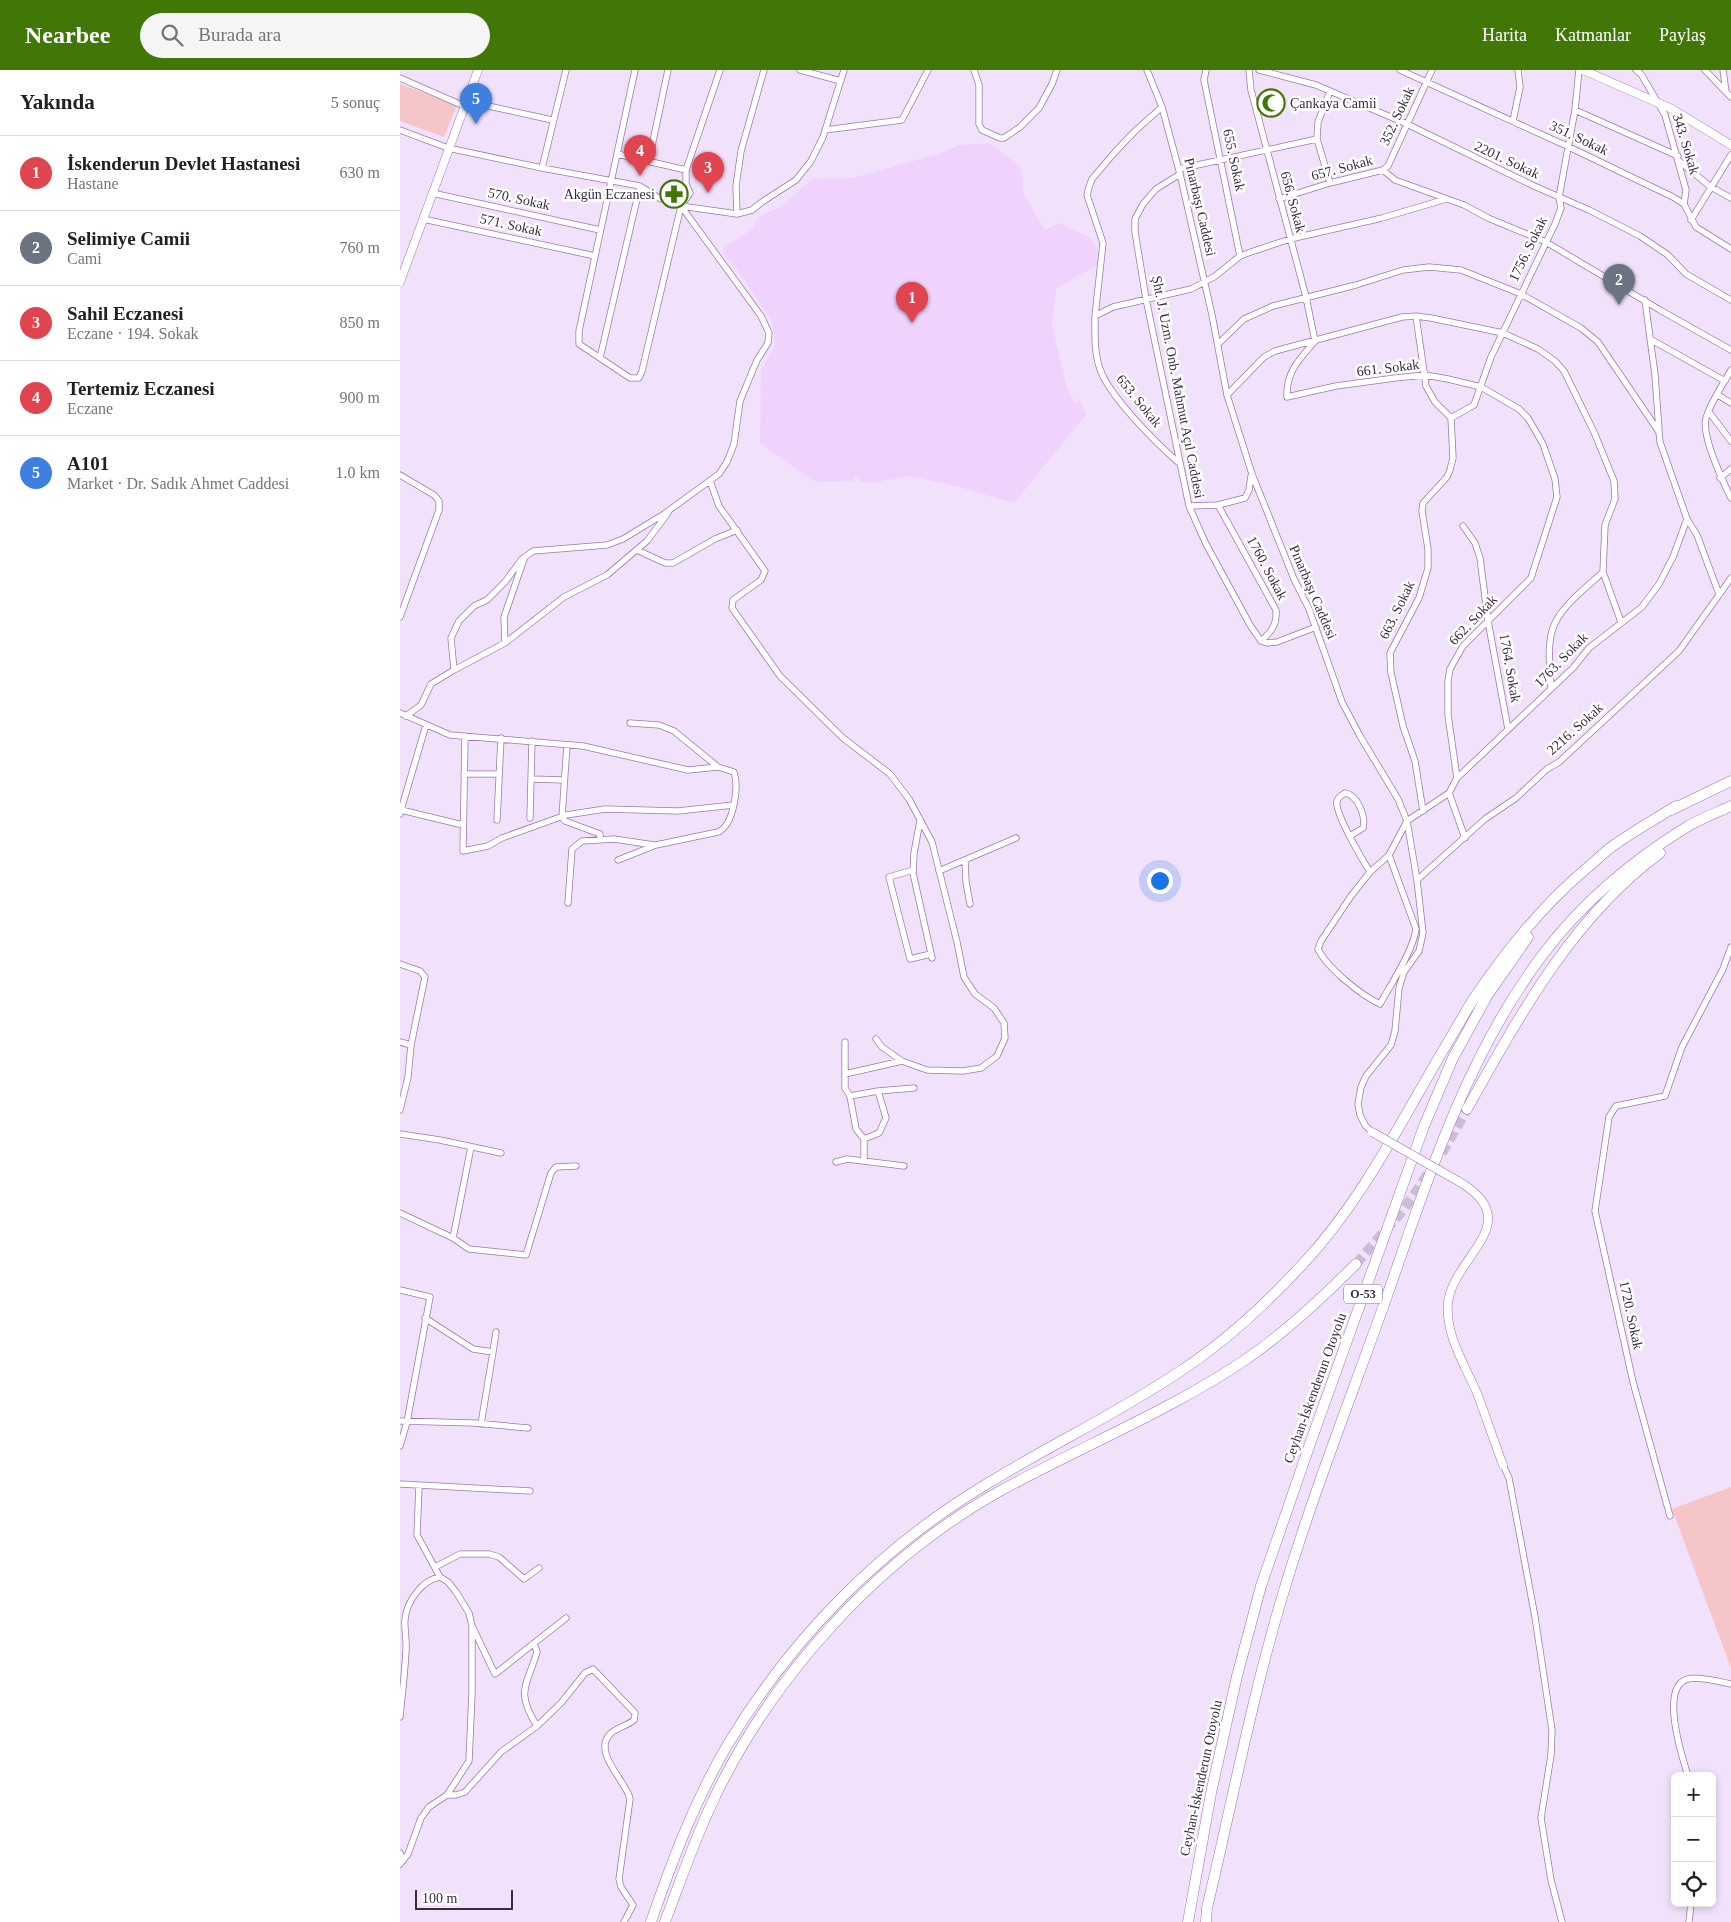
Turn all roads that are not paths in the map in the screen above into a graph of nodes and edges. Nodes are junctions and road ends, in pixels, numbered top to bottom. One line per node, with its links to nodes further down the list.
1 (478, 70): 31 (street)
2 (566, 70): 35 (street)
3 (636, 70): 45 (street)
4 (668, 70): 48 (street)
5 (720, 70): 51 (street)
6 (764, 70): 65 (street)
7 (800, 70): 26 (street)
8 (844, 70): 26 (street)
9 (928, 70): 39 (street)
10 (974, 70): 11 (street)
11 (1058, 70)
12 (1146, 70): 33 (street, Pınarbaşı Caddesi)
13 (1206, 70): 49 (street, 655. Sokak)
14 (1249, 70): 44 (street, 656. Sokak)
15 (1259, 70): 28 (street, 2201. Sokak)
16 (1400, 70): 27 (street, 351. Sokak)
17 (1432, 70): 27 (street, 352. Sokak)
18 (1518, 70): 36 (street)
19 (1578, 70): 34 (street, 1756. Sokak)
20 (1583, 70): 32 (street)
21 (1636, 70): 24 (street, 343. Sokak)
22 (1705, 70): 29 (street)
23 (1723, 70): 29 (street)
24 (1642, 72): 32 (street, 343. Sokak)
25 (400, 78): 31 (street)
26 (841, 81): 39 (street)
27 (1426, 82): 36 (street, 351. Sokak); 37 (street, 352. Sokak)
28 (1330, 91): 37 (street, 2201. Sokak); 40 (street)
29 (1726, 92): 30 (street)
30 (1731, 98)
31 (465, 103): 35 (street); 43 (street)
32 (1659, 103): 41 (street); 47 (street, 343. Sokak)
33 (1162, 108): 53 (street, Pınarbaşı Caddesi); 81 (street, 653. Sokak)
34 (1575, 110): 42 (street, 1756. Sokak); 47 (street)
35 (552, 120): 50 (street)
36 (1513, 121): 42 (street, 351. Sokak)
37 (1407, 124): 52 (street, 352. Sokak); 59 (street, 2201. Sokak)
38 (400, 130): 43 (street)
39 (825, 130): 65 (street)
40 (1317, 139): 44 (street, Şht. J. Uzm. Onb. Mahmut Açıl Caddesi); 55 (street)
41 (1730, 141)
42 (1569, 147): 59 (street, 1756. Sokak); 63 (street, 351. Sokak)
43 (448, 148): 50 (street); 58 (street)
44 (1266, 150): 49 (street, Şht. J. Uzm. Onb. Mahmut Açıl Caddesi); 61 (street, 656. Sokak)
45 (617, 154): 48 (street); 54 (street)
46 (1731, 154): 57 (street)
47 (1679, 158): 57 (street); 63 (street, 343. Sokak)
48 (649, 160): 51 (street)
49 (1221, 161): 53 (street, Şht. J. Uzm. Onb. Mahmut Açıl Caddesi); 73 (street, 655. Sokak)
50 (542, 168): 54 (street)
51 (686, 170): 64 (street)
52 (1383, 170): 55 (street, 657. Sokak); 62 (street, 657. Sokak)
53 (1180, 172): 75 (street, Pınarbaşı Caddesi); 78 (street, Şht. J. Uzm. Onb. Mahmut Açıl Caddesi)
54 (611, 180): 56 (street); 68 (street)
55 (1330, 184): 61 (street, 657. Sokak)
56 (640, 186): 64 (street); 88 (street)
57 (1711, 187): 60 (street); 67 (street)
58 (432, 193): 66 (street); 68 (street, 570. Sokak)
59 (1559, 197): 70 (street, 1756. Sokak); 80 (street, 2201. Sokak)
60 (1731, 198)
61 (1279, 199): 69 (street, 656. Sokak)
62 (1446, 199): 69 (street); 70 (street, 657. Sokak)
63 (1684, 204): 67 (street)
64 (681, 206): 65 (street); 88 (street); 105 (street)
65 (737, 214)
66 (423, 219): 72 (street, 571. Sokak); 74 (street)
67 (1691, 220): 71 (street)
68 (600, 230): 72 (street)
69 (1290, 240): 73 (street); 77 (street, 656. Sokak)
70 (1546, 242): 76 (street, 1756. Sokak); 79 (street, 657. Sokak)
71 (1731, 249)
72 (595, 256): 88 (street)
73 (1240, 256): 75 (street)
74 (400, 282)
75 (1205, 283): 78 (street); 86 (street, Pınarbaşı Caddesi)
76 (1521, 294): 77 (street); 83 (street, 1756. Sokak); 98 (street)
77 (1306, 297): 85 (street, 656. Sokak); 86 (street)
78 (1146, 299): 81 (street); 100 (street, Şht. J. Uzm. Onb. Mahmut Açıl Caddesi)
79 (1645, 300): 84 (street); 87 (street, 657. Sokak)
80 (1731, 300)
81 (1095, 316): 100 (street, 653. Sokak)
82 (1416, 316): 83 (street); 85 (street); 90 (street)
83 (1503, 333): 92 (street, 1756. Sokak); 116 (street)
84 (1650, 339): 91 (street); 98 (street)
85 (1315, 340): 90 (street, 661. Sokak); 93 (street)
86 (1218, 344): 93 (street, Pınarbaşı Caddesi)
87 (1731, 350)
88 (600, 358)
89 (1731, 370): 91 (street)
90 (1425, 375): 92 (street, 661. Sokak); 97 (street)
91 (1725, 381): 94 (street)
92 (1481, 387): 97 (street, 1756. Sokak); 106 (street, 661. Sokak)
93 (1227, 395): 102 (street, Pınarbaşı Caddesi)
94 (1718, 395): 95 (street); 96 (street)
95 (1731, 403)
96 (1709, 412): 99 (street); 104 (street)
97 (1451, 418): 146 (street, 663. Sokak)
98 (1659, 432): 111 (street)
99 (1731, 441)
100 (1178, 462): 109 (street, Şht. J. Uzm. Onb. Mahmut Açıl Caddesi)
101 (1731, 469): 104 (street)
102 (1252, 474): 108 (street); 122 (street, Pınarbaşı Caddesi)
103 (400, 475): 119 (street)
104 (1720, 478): 107 (street)
105 (710, 481): 110 (street); 113 (street)
106 (1556, 491): 120 (street, 662. Sokak)
107 (1731, 498)
108 (1218, 504): 109 (street); 123 (street, 1760. Sokak)
109 (1188, 506): 123 (street, Şht. J. Uzm. Onb. Mahmut Açıl Caddesi)
110 (670, 509): 114 (street); 115 (street)
111 (1687, 519): 118 (street); 121 (street, 1763. Sokak)
112 (1463, 526): 120 (street, 1764. Sokak)
113 (737, 530): 114 (street); 151 (street)
114 (637, 550): 124 (street)
115 (524, 557): 124 (street); 125 (street)
116 (1603, 572): 121 (street); 126 (street)
117 (1731, 578): 118 (street, 2216. Sokak)
118 (1719, 594): 156 (street, 2216. Sokak)
119 (400, 616)
120 (1488, 621): 130 (street, 1764. Sokak); 138 (street, 662. Sokak)
121 (1621, 622): 126 (street, 1763. Sokak)
122 (1316, 627): 123 (street); 152 (street, Pınarbaşı Caddesi)
123 (1261, 641)
124 (505, 643): 125 (street)
125 (454, 670): 127 (street)
126 (1551, 688): 130 (street, 1763. Sokak)
127 (403, 715): 129 (street)
128 (630, 723): 135 (street)
129 (426, 725): 131 (street); 147 (street)
130 (1508, 729): 138 (street, 1763. Sokak)
131 (465, 736): 132 (street); 136 (street)
132 (501, 738): 133 (street); 137 (street)
133 (532, 741): 134 (street); 139 (street)
134 (567, 745): 135 (street); 140 (street)
135 (718, 767): 143 (street)
136 (464, 774): 137 (street); 153 (street)
137 (499, 774): 150 (street)
138 (1457, 778): 142 (street, 1763. Sokak)
139 (531, 779): 140 (street); 149 (street)
140 (564, 780): 148 (street)
141 (1731, 781): 144 (highway, Ceyhan-İskenderun Otoyolu / O-53)
142 (1449, 793): 146 (street, 1763. Sokak); 156 (street)
143 (733, 806): 148 (street); 158 (street)
144 (1676, 806): 223 (highway); 225 (highway, Ceyhan-İskenderun Otoyolu / O-53)
145 (1731, 807): 179 (highway); 226 (highway, O-53)
146 (1424, 811): 152 (street, 1763. Sokak)
147 (400, 812): 153 (street)
148 (562, 816): 153 (street); 157 (street)
149 (530, 818)
150 (497, 820)
151 (920, 821): 162 (street); 163 (street)
152 (1407, 821): 159 (street); 165 (street, Pınarbaşı Caddesi)
153 (463, 825)
154 (1350, 836): 154 (street); 164 (street)
155 (1016, 838): 161 (street)
156 (1465, 838): 165 (street, 2216. Sokak)
157 (600, 840): 158 (street); 166 (street)
158 (656, 845): 160 (street)
159 (1389, 855): 164 (street); 164 (street)
160 (618, 860)
161 (965, 860): 163 (street); 167 (street)
162 (913, 870): 162 (street)
163 (939, 872): 174 (street)
164 (1370, 872)
165 (1417, 880): 181 (street, Pınarbaşı Caddesi)
166 (568, 904)
167 (970, 904)
168 (1731, 947): 207 (street, 1720. Sokak)
169 (400, 964): 173 (street)
170 (876, 1039): 174 (street)
171 (400, 1042): 173 (street)
172 (845, 1042): 175 (street)
173 (411, 1045): 180 (street)
174 (902, 1061): 175 (street)
175 (845, 1074): 178 (street)
176 (914, 1088): 177 (street)
177 (878, 1091): 178 (street); 183 (street)
178 (850, 1096): 183 (street)
179 (1467, 1109)
180 (400, 1110)
181 (1372, 1132): 203 (street, bridge)
182 (400, 1134): 184 (street)
183 (864, 1139): 186 (street)
184 (471, 1147): 185 (street); 191 (street)
185 (501, 1153)
186 (864, 1161): 187 (street); 189 (street)
187 (836, 1162)
188 (576, 1166): 191 (street)
189 (904, 1166)
190 (400, 1214): 191 (street)
191 (453, 1238)
192 (1356, 1264): 224 (highway)
193 (400, 1290): 194 (street)
194 (425, 1318): 196 (street); 198 (street)
195 (496, 1332): 196 (street)
196 (492, 1352): 199 (street)
197 (400, 1421): 198 (street)
198 (408, 1422): 199 (street); 201 (street)
199 (481, 1424): 200 (street)
200 (528, 1428)
201 (402, 1432): 202 (street)
202 (400, 1446)
203 (1503, 1465): 227 (street)
204 (400, 1484): 205 (street)
205 (419, 1486): 206 (street); 208 (street)
206 (530, 1491)
207 (1670, 1516)
208 (435, 1568): 209 (street); 210 (street)
209 (539, 1568)
210 (440, 1577): 212 (street); 215 (street)
211 (566, 1618): 213 (street)
212 (471, 1624): 213 (street); 218 (street)
213 (534, 1643): 216 (street)
214 (1731, 1684): 217 (street)
215 (400, 1715)
216 (537, 1726): 218 (street); 222 (street)
217 (1687, 1772)
218 (447, 1796): 220 (street)
219 (400, 1853): 220 (street)
220 (401, 1862)
221 (1690, 1907): 228 (street)
222 (624, 1922)
223 (651, 1922)
224 (665, 1922)
225 (1188, 1922)
226 (1206, 1922)
227 (1562, 1922)
228 (1688, 1922)

